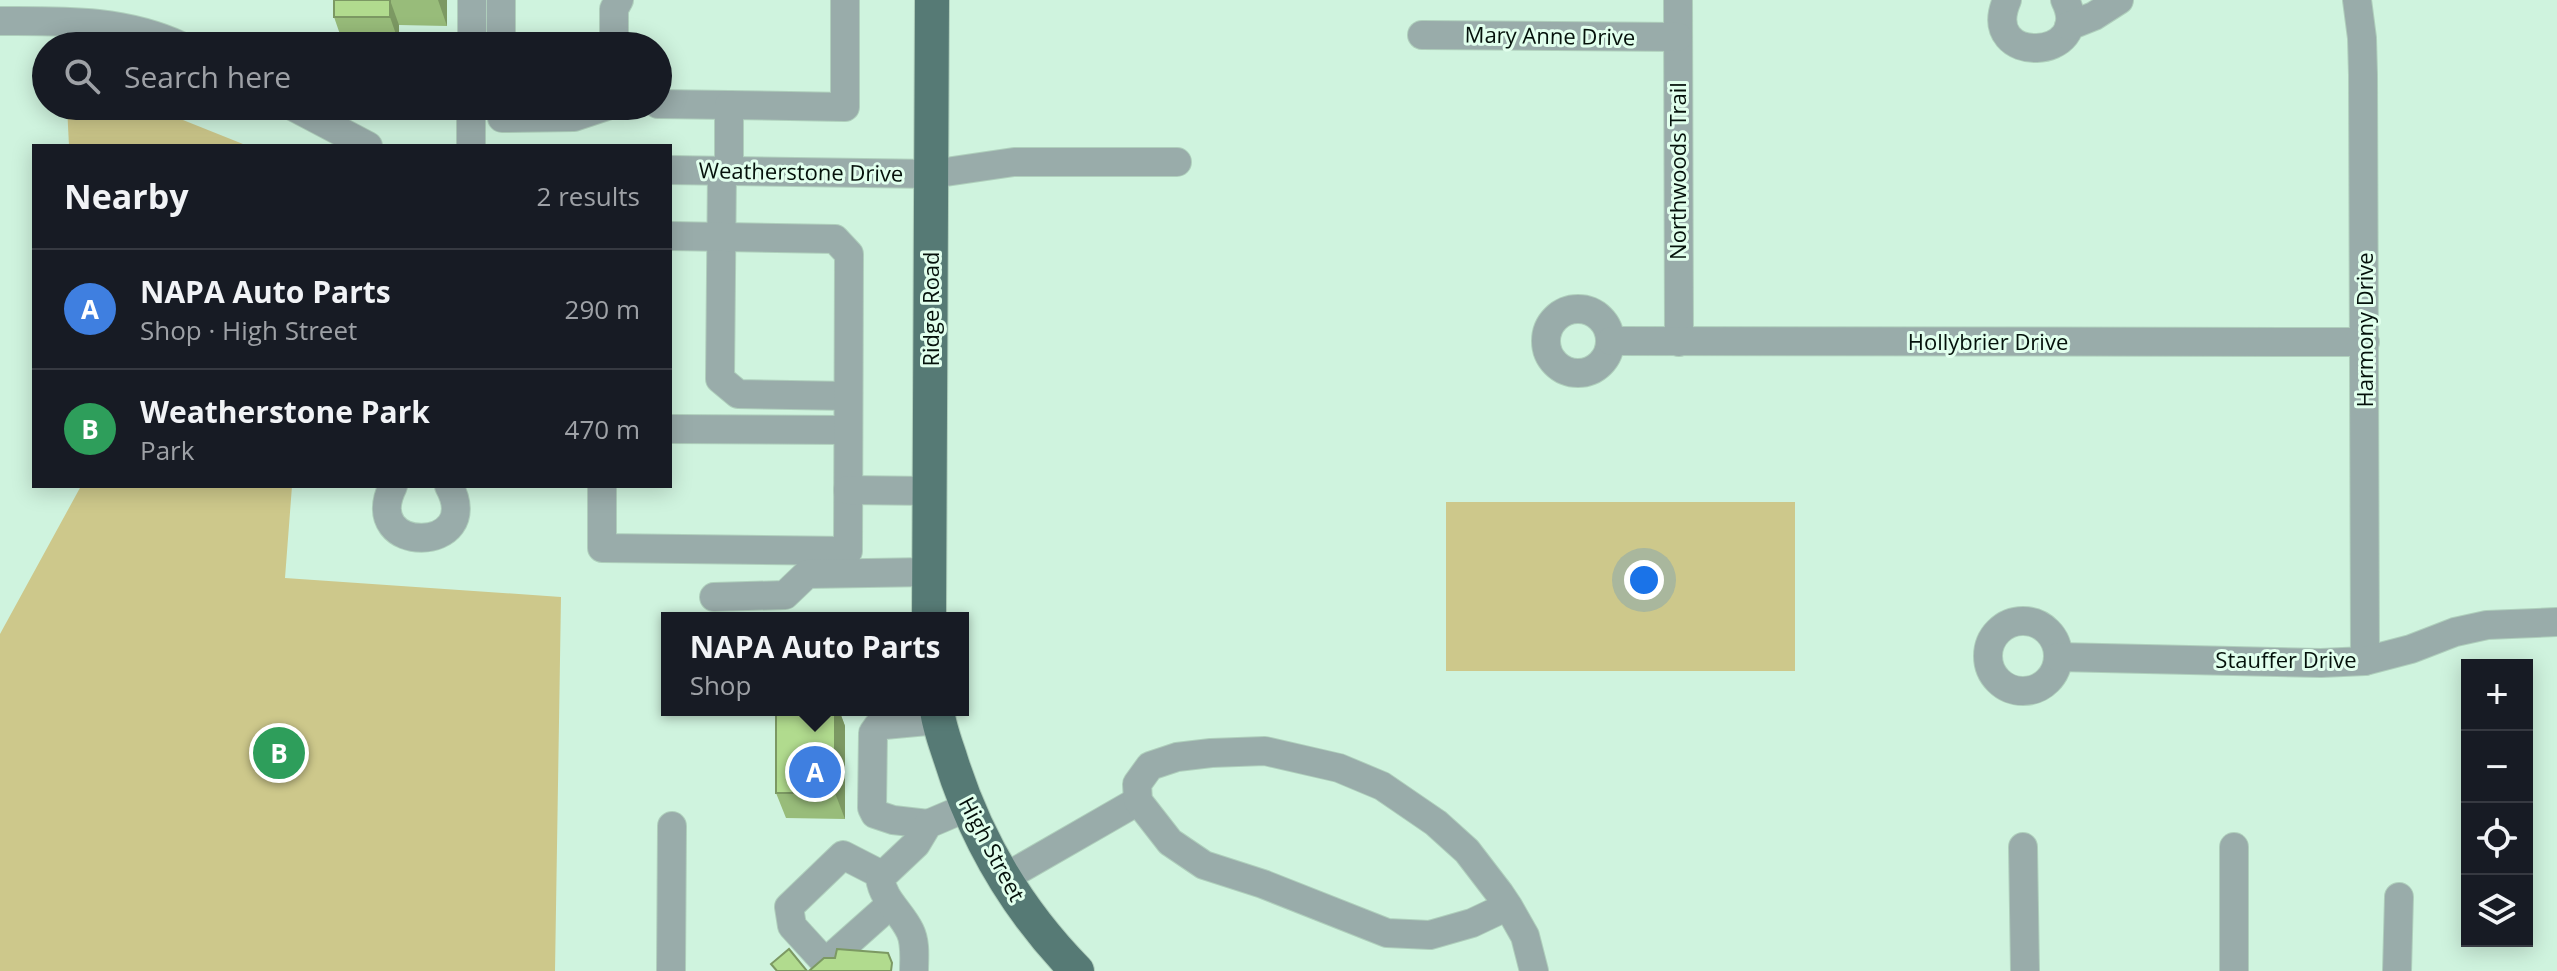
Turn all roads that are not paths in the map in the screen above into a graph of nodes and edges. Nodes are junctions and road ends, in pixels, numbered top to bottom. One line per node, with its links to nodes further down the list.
1 (472, 0): 13 (street)
2 (501, 0): 14 (street)
3 (619, 0): 15 (street)
4 (845, 0): 19 (street)
5 (932, 0): 27 (main road, Ridge Road)
6 (1678, 0): 17 (street, Northwoods Trail)
7 (2007, 0): 10 (street)
8 (2119, 0): 10 (street)
9 (2357, 0): 32 (street, Harmony Drive)
10 (2067, 13)
11 (0, 21): 12 (street)
12 (141, 32)
13 (472, 32)
14 (501, 32)
15 (614, 32)
16 (1422, 35): 17 (street, Mary Anne Drive)
17 (1678, 37): 31 (street, Northwoods Trail)
18 (672, 104): 19 (street)
19 (729, 105): 26 (street)
20 (319, 120): 22 (street)
21 (471, 120): 23 (street)
22 (364, 144)
23 (471, 144)
24 (1177, 162): 27 (street, Weatherstone Drive)
25 (672, 170): 26 (street, Weatherstone Drive)
26 (725, 171): 27 (street, Weatherstone Drive); 29 (street)
27 (932, 174): 40 (main road, Ridge Road)
28 (672, 236): 29 (street)
29 (721, 237): 33 (street); 33 (street)
30 (1611, 341): 31 (street, Hollybrier Drive)
31 (1679, 342): 32 (street, Hollybrier Drive)
32 (2365, 342): 47 (street, Harmony Drive)
33 (848, 396): 35 (street)
34 (672, 429): 35 (street)
35 (848, 430): 39 (street)
36 (392, 488): 37 (street)
37 (450, 488)
38 (602, 488): 39 (street)
39 (848, 490): 40 (street)
40 (930, 491): 41 (main road, Ridge Road)
41 (929, 572): 43 (street); 44 (main road, Ridge Road)
42 (714, 597): 43 (street)
43 (786, 607)
44 (929, 612)
45 (2557, 622): 47 (street, Stauffer Drive)
46 (2058, 657): 47 (street, Stauffer Drive)
47 (2365, 661)
48 (933, 716): 52 (street)
49 (938, 716): 51 (main road, High Street)
50 (1138, 801): 57 (street); 60 (street); 60 (street)
51 (968, 807): 52 (street); 57 (main road, High Street)
52 (928, 824): 56 (street)
53 (672, 826): 61 (street)
54 (2023, 847): 65 (street)
55 (2234, 847): 66 (street)
56 (882, 875): 59 (street); 59 (street)
57 (1004, 878): 63 (main road, High Street)
58 (2399, 897): 67 (street)
59 (891, 904): 62 (street)
60 (1508, 906): 64 (street)
61 (671, 971)
62 (914, 971)
63 (1077, 971)
64 (1534, 971)
65 (2025, 971)
66 (2234, 971)
67 (2397, 971)

